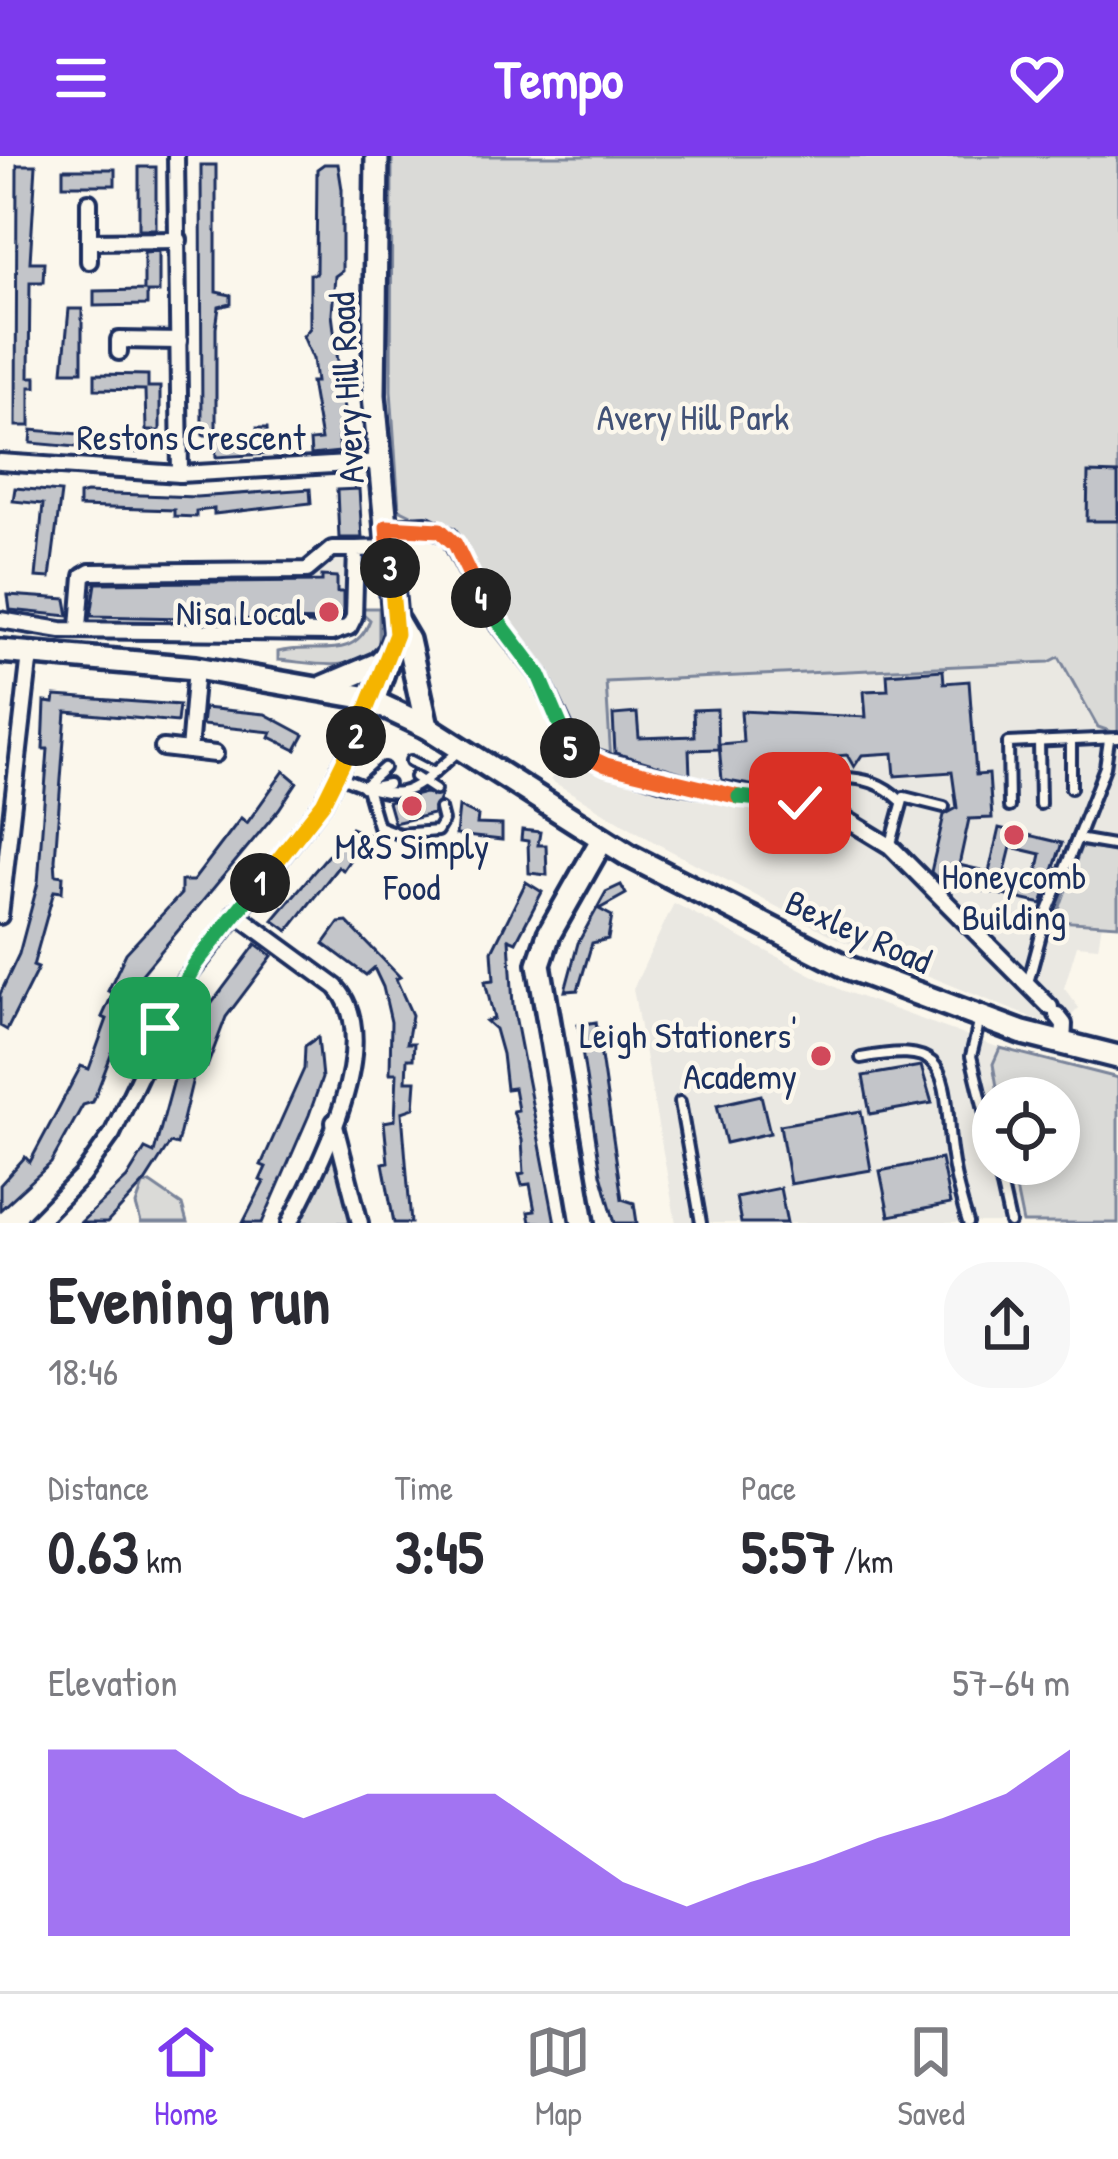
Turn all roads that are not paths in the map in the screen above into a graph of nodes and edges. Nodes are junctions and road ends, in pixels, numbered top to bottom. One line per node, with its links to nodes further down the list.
1 (176, 156): 4 (street)
2 (377, 156): 10 (main road, Avery Hill Road)
3 (89, 202): 5 (street)
4 (178, 240): 5 (street); 7 (street)
5 (88, 241): 6 (street)
6 (89, 261)
7 (179, 340): 8 (street); 11 (street)
8 (119, 341)
9 (0, 462): 11 (street, Restons Crescent)
10 (382, 462): 11 (street, Restons Crescent); 12 (main road, Avery Hill Road)
11 (180, 474)
12 (387, 537): 13 (street); 14 (main road, Avery Hill Road); 42 (street)
13 (356, 549): 16 (street); 16 (street)
14 (395, 617): 17 (main road, Avery Hill Road); 23 (main road, Avery Hill Road)
15 (0, 620): 16 (street)
16 (79, 627)
17 (392, 650): 21 (main road); 22 (main road, Avery Hill Road)
18 (0, 651): 19 (main road, Bexley Road)
19 (30, 654): 20 (main road, Bexley Road); 47 (street)
20 (196, 668): 21 (main road, Bexley Road); 29 (street)
21 (324, 687): 22 (main road, Bexley Road)
22 (373, 701): 23 (main road, Bexley Road); 33 (street)
23 (427, 727): 28 (main road, Bexley Road)
24 (1114, 739): 26 (lane); 43 (lane)
25 (1039, 741): 26 (lane); 38 (lane); 40 (lane)
26 (1072, 741): 35 (lane)
27 (163, 748): 29 (street)
28 (461, 749): 31 (lane); 44 (main road, Bexley Road)
29 (189, 751): 30 (street)
30 (215, 754)
31 (429, 770): 32 (lane); 32 (lane)
32 (416, 773): 34 (lane); 36 (lane)
33 (338, 776): 34 (lane); 48 (street)
34 (366, 785): 34 (lane); 41 (lane)
35 (1071, 788)
36 (435, 790)
37 (901, 801): 39 (lane); 42 (lane); 45 (lane)
38 (1040, 804)
39 (944, 807)
40 (1009, 807)
41 (440, 809)
42 (831, 810): 45 (street)
43 (1077, 839): 46 (lane); 50 (lane)
44 (602, 840): 51 (main road, Bexley Road); 62 (main road)
45 (890, 846): 50 (street)
46 (1118, 846)
47 (5, 848): 49 (street)
48 (235, 914): 57 (street); 59 (street)
49 (0, 916)
50 (1028, 985): 52 (street)
51 (980, 1017): 52 (main road, Bexley Road); 55 (lane)
52 (1063, 1045): 53 (main road, Bexley Road)
53 (1118, 1057)
54 (861, 1058): 64 (lane)
55 (976, 1077)
56 (680, 1102): 63 (lane)
57 (334, 1122): 60 (street); 61 (street)
58 (1002, 1185): 65 (lane)
59 (36, 1223)
60 (290, 1223)
61 (360, 1223)
62 (583, 1223)
63 (701, 1223)
64 (968, 1223)
65 (1010, 1223)

